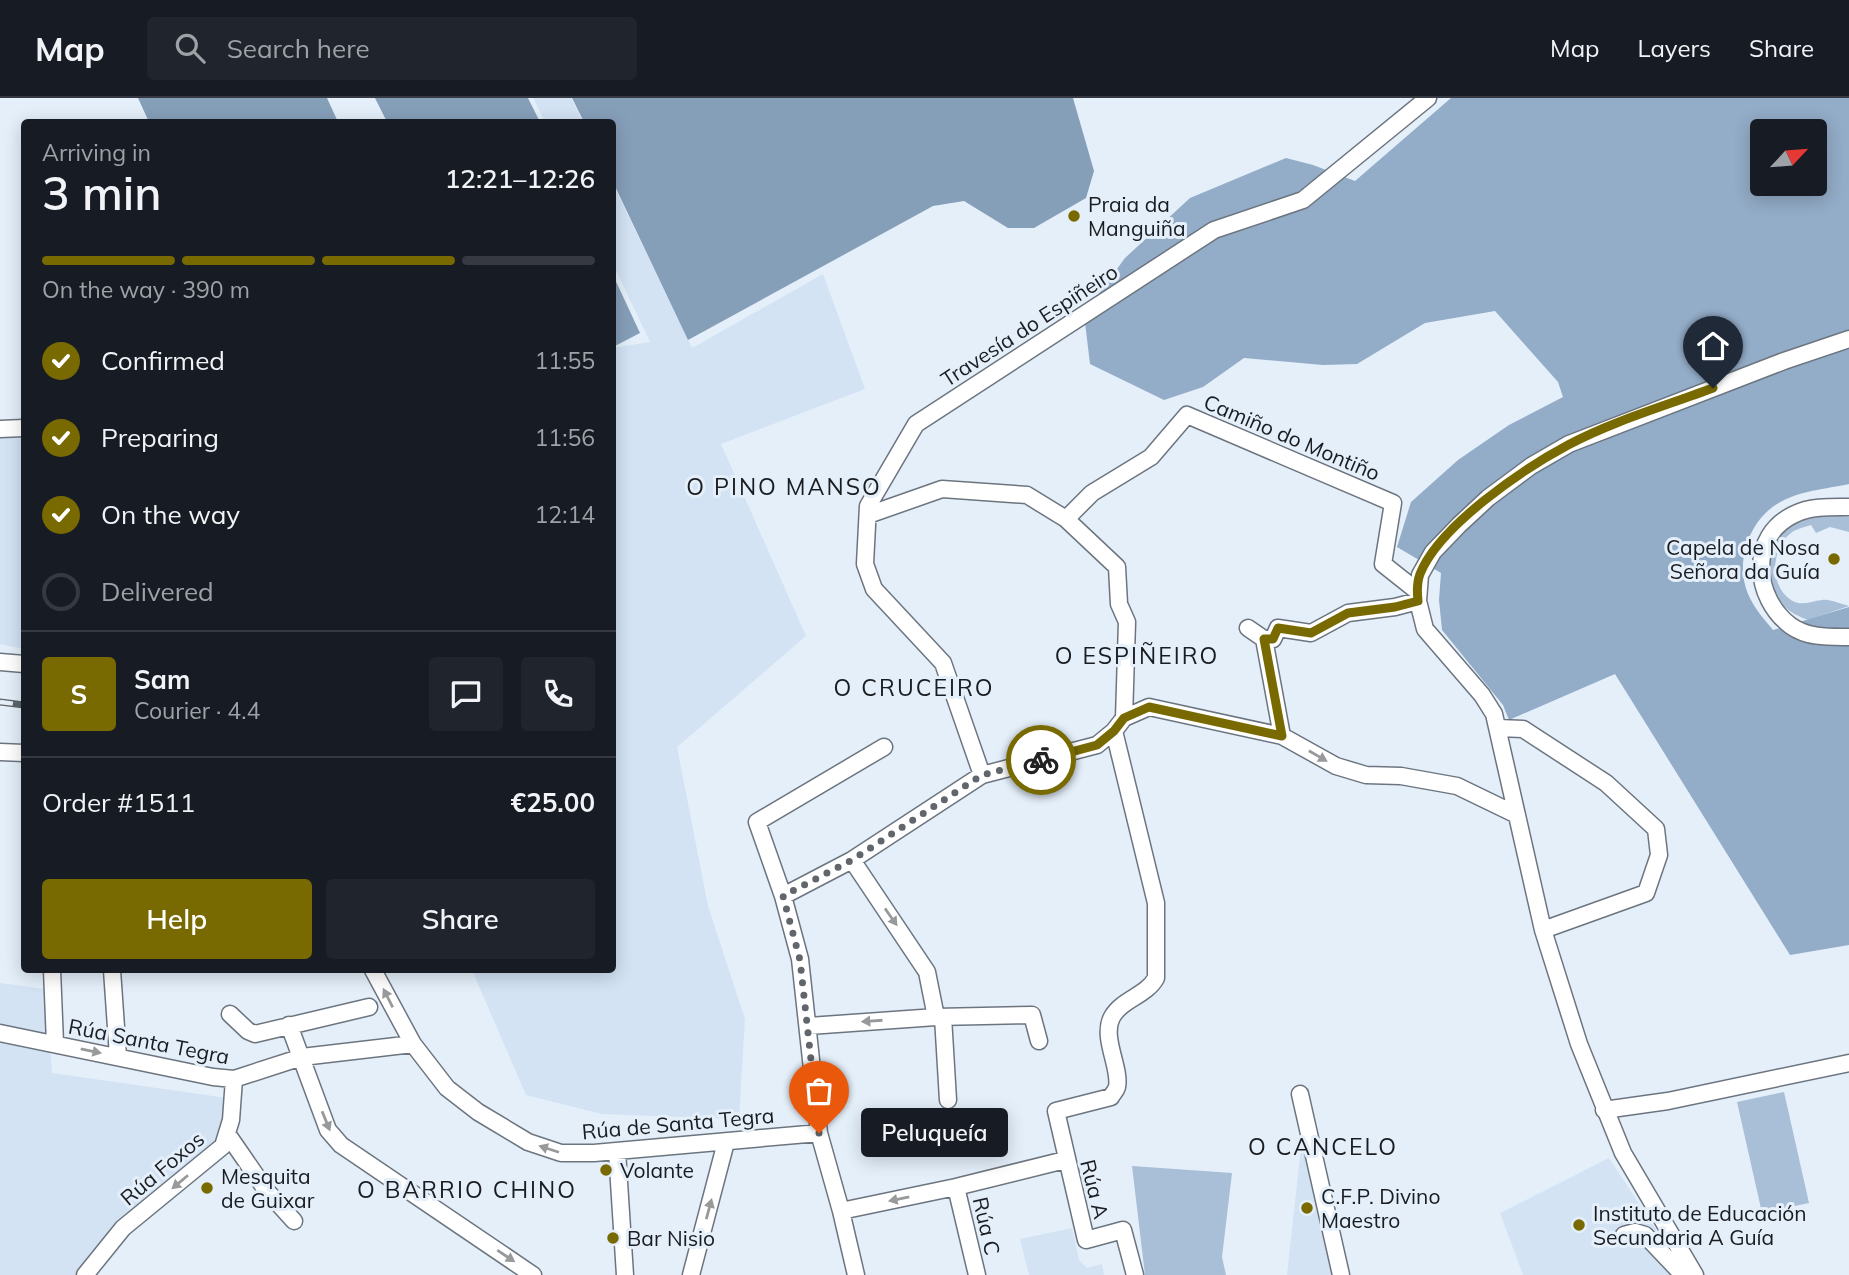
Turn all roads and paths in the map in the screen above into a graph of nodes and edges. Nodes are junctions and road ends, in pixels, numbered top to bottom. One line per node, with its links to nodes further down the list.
1 (1428, 98): 4 (street, Travesía do Espiñeiro)
2 (1849, 339): 6 (street)
3 (1849, 507): 8 (street)
4 (868, 515): 5 (street); 18 (street, Travesía do Espiñeiro)
5 (1066, 519): 6 (street, Camiño do Montiño); 12 (street)
6 (1418, 596): 9 (street); 13 (street)
7 (1248, 628): 9 (street)
8 (1849, 637)
9 (1264, 639): 14 (street)
10 (0, 662): 11 (street)
11 (21, 664)
12 (1119, 724): 14 (street); 18 (street); 46 (street, Rúa A)
13 (1498, 728): 19 (street); 22 (street)
14 (1282, 736): 19 (street, one-way to 19)
15 (884, 747): 21 (street)
16 (0, 752): 17 (street)
17 (21, 753)
18 (982, 775): 20 (street)
19 (1517, 815): 22 (street)
20 (852, 860): 21 (street); 28 (street, one-way to 28)
21 (783, 896): 30 (street)
22 (1544, 930): 41 (street)
23 (52, 973): 33 (street)
24 (112, 973): 35 (street)
25 (375, 973): 34 (street, Rúa de Santa Tegra, one-way to 25)
26 (369, 1007): 29 (street)
27 (230, 1014): 29 (street)
28 (939, 1017): 30 (street, one-way to 30); 32 (street); 40 (street)
29 (289, 1026): 36 (street)
30 (809, 1026): 42 (street)
31 (0, 1033): 33 (street, Rúa Santa Tegra)
32 (1040, 1041)
33 (55, 1043): 35 (street, Rúa Santa Tegra, one-way to 35)
34 (412, 1044): 36 (street, Rúa Santa Tegra); 45 (street, Rúa de Santa Tegra, one-way to 34)
35 (118, 1056): 38 (street, Rúa Santa Tegra)
36 (302, 1057): 38 (street, Rúa Santa Tegra); 52 (street, one-way to 52)
37 (1849, 1063): 41 (street)
38 (234, 1079): 43 (street, Rúa Foxos)
39 (1300, 1094): 58 (street)
40 (947, 1100)
41 (1604, 1110): 60 (street)
42 (819, 1133): 44 (street, Rúa de Santa Tegra); 48 (street)
43 (228, 1135): 49 (street); 51 (street, Rúa Foxos, one-way to 51)
44 (726, 1142): 45 (street, Rúa de Santa Tegra); 54 (street, one-way to 44)
45 (617, 1152): 53 (street)
46 (1065, 1160): 47 (street); 57 (street, Rúa A)
47 (956, 1187): 48 (street, one-way to 48); 56 (street, Rúa C)
48 (841, 1211): 55 (street)
49 (294, 1221)
50 (1624, 1235): 59 (street)
51 (85, 1275)
52 (533, 1275)
53 (625, 1275)
54 (691, 1275)
55 (856, 1275)
56 (977, 1275)
57 (1135, 1275)
58 (1341, 1275)
59 (1683, 1275)
60 (1695, 1275)

